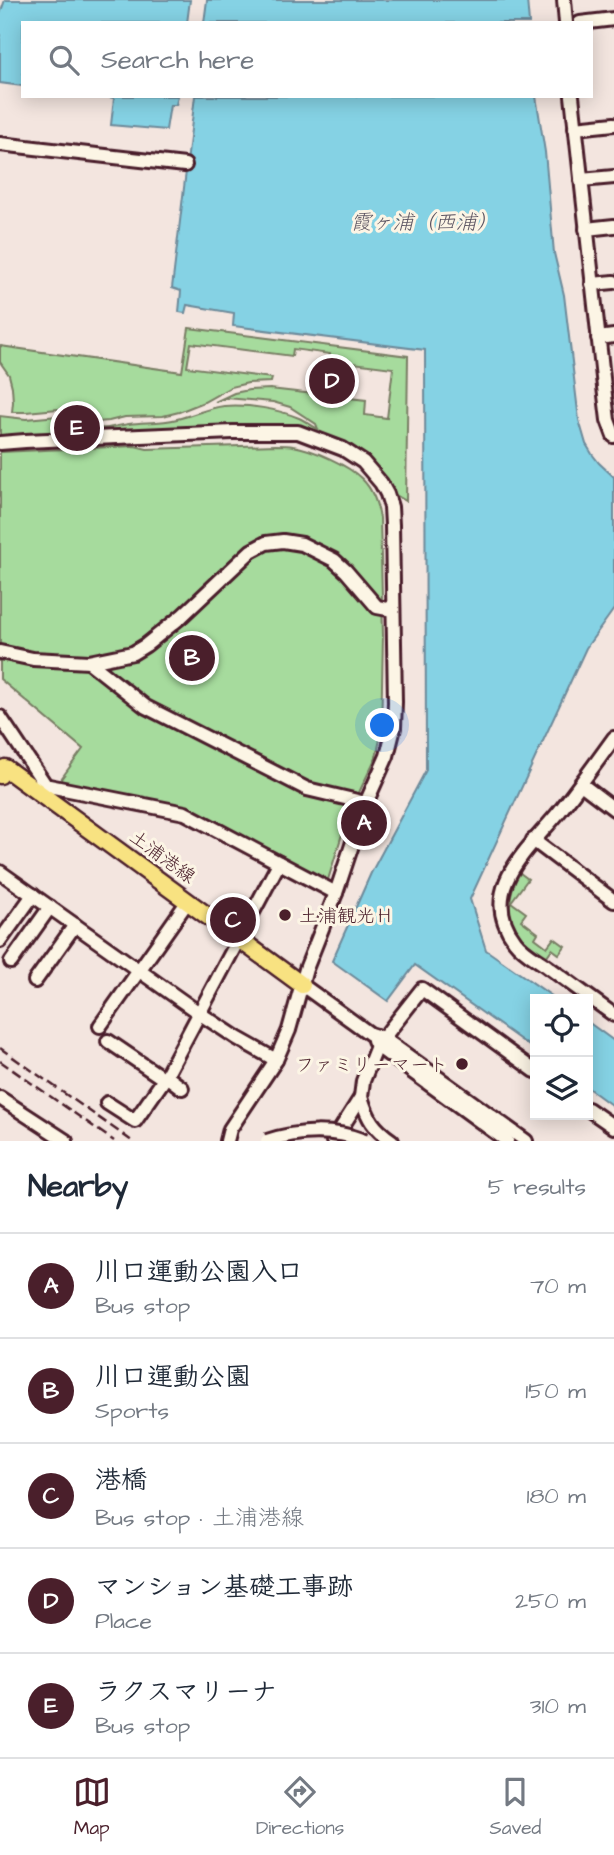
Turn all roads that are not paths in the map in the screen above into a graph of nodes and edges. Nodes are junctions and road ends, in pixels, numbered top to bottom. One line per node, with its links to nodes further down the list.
1 (564, 0): 3 (street)
2 (614, 19): 4 (street)
3 (566, 21)
4 (593, 21)
5 (572, 98): 7 (street)
6 (614, 124): 7 (street)
7 (575, 128): 11 (street)
8 (0, 144): 9 (street)
9 (185, 165)
10 (614, 177): 11 (street)
11 (581, 180): 13 (street)
12 (614, 226): 13 (street)
13 (586, 229): 15 (street)
14 (614, 282): 15 (street)
15 (592, 284): 17 (street)
16 (614, 336): 17 (street)
17 (598, 338): 18 (street)
18 (609, 386): 19 (street)
19 (614, 436)
20 (0, 443): 21 (street)
21 (393, 610): 23 (street); 28 (street)
22 (0, 652): 23 (street)
23 (89, 662): 28 (street)
24 (0, 717): 31 (street)
25 (614, 738): 27 (street)
26 (2, 769): 35 (main road, 土浦港線)
27 (580, 784): 29 (street); 30 (street)
28 (366, 803): 33 (street)
29 (614, 809)
30 (533, 840): 36 (street); 46 (street)
31 (279, 863): 33 (street); 39 (street)
32 (0, 872): 34 (street)
33 (336, 892): 44 (street)
34 (33, 895): 37 (street); 40 (street)
35 (188, 901): 39 (main road, 土浦港線); 42 (street)
36 (614, 901)
37 (50, 907): 38 (street); 41 (street)
38 (75, 925): 42 (street); 43 (street)
39 (239, 938): 44 (main road, 土浦港線); 45 (street)
40 (0, 941)
41 (11, 962)
42 (138, 970): 45 (street); 47 (street)
43 (35, 981)
44 (308, 989): 49 (street); 50 (street)
45 (199, 1013): 50 (street); 52 (street)
46 (614, 1014)
47 (100, 1027)
48 (108, 1041): 52 (street)
49 (380, 1042): 51 (street); 54 (street); 68 (street); 69 (street)
50 (276, 1060): 60 (street)
51 (530, 1067)
52 (165, 1077): 53 (street); 56 (street)
53 (182, 1087)
54 (361, 1097): 65 (street); 67 (street)
55 (0, 1098): 59 (street)
56 (107, 1103)
57 (593, 1113): 58 (street)
58 (614, 1128)
59 (46, 1129): 61 (street); 62 (street)
60 (228, 1135): 63 (street)
61 (36, 1141)
62 (66, 1141)
63 (217, 1141)
64 (267, 1141): 66 (street, bridge)
65 (333, 1141)
66 (365, 1141)
67 (392, 1141)
68 (507, 1141)
69 (526, 1141)

